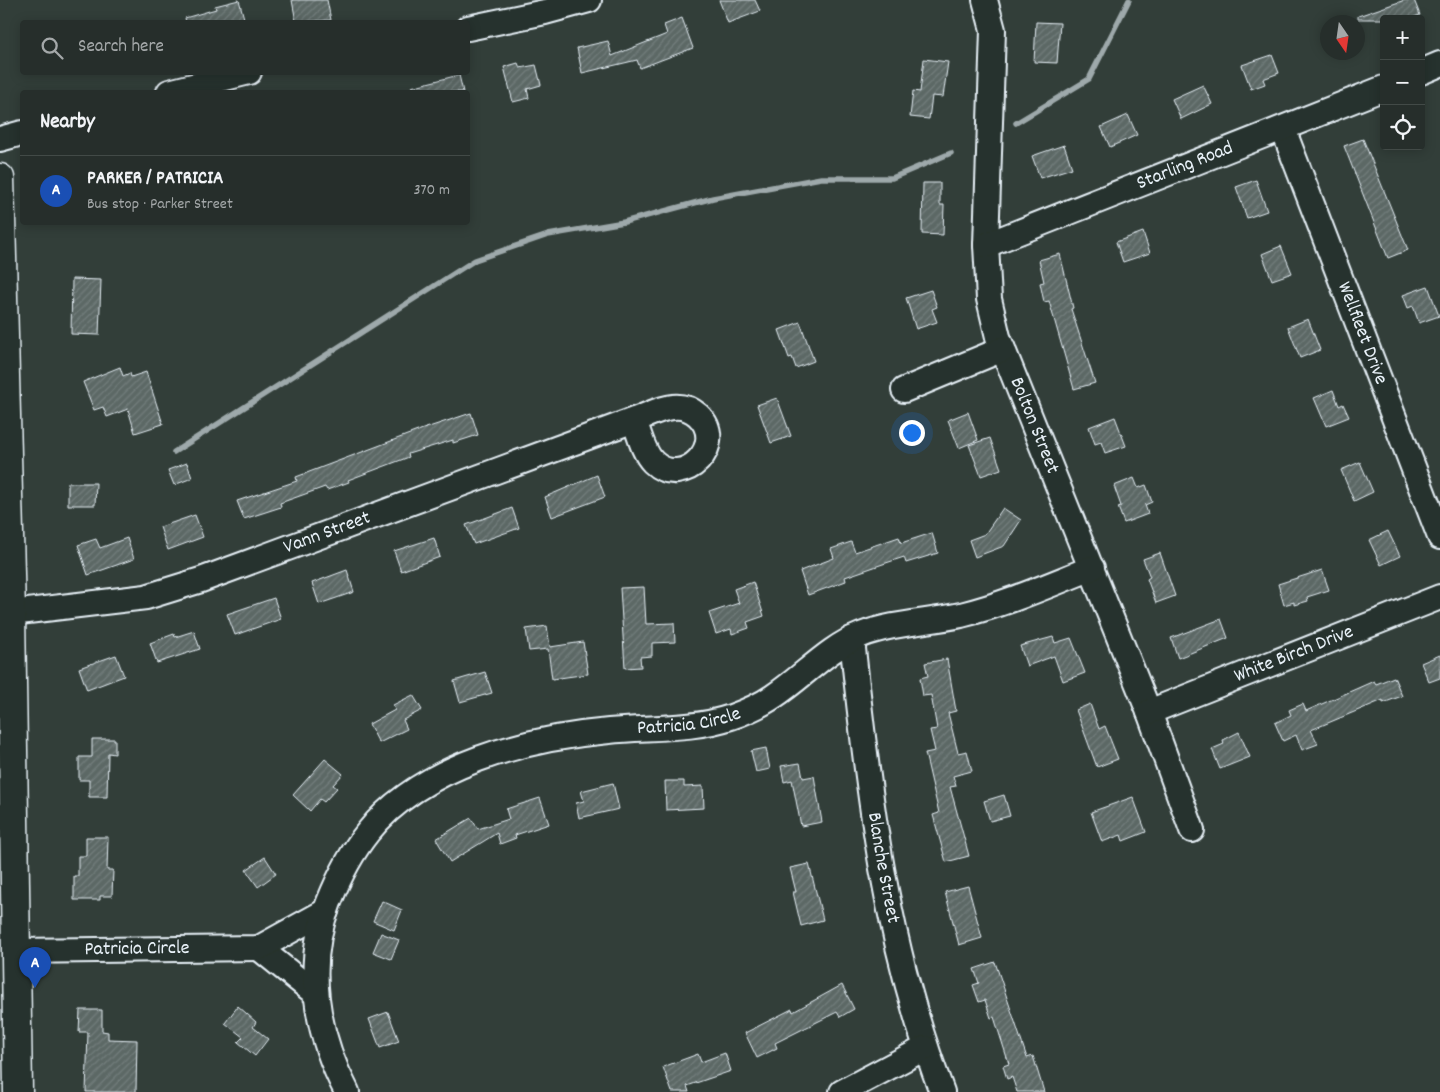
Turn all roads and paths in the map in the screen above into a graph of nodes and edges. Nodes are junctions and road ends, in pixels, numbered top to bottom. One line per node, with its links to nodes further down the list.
1 (588, 0): 3 (street)
2 (985, 0): 13 (street, Bolton Street)
3 (470, 28)
4 (1440, 64): 5 (street)
5 (1425, 70)
6 (236, 75): 7 (street)
7 (177, 90)
8 (1380, 90): 9 (street, Starling Road)
9 (1283, 129): 13 (street, Starling Road); 17 (street, Wellfleet Drive)
10 (20, 134): 11 (street)
11 (0, 139)
12 (0, 178): 18 (main road)
13 (986, 245): 14 (street, Bolton Street)
14 (1003, 349): 15 (street); 19 (street, Bolton Street)
15 (904, 390)
16 (634, 420): 21 (street, Vann Street)
17 (1440, 537)
18 (5, 561): 21 (main road)
19 (1092, 568): 22 (street, Patricia Circle); 23 (street, Bolton Street)
20 (1440, 597): 23 (street, White Birch Drive)
21 (11, 613): 27 (main road)
22 (852, 639): 25 (street, Patricia Circle); 29 (street, Blanche Street)
23 (1149, 712): 24 (street, Bolton Street)
24 (1192, 830)
25 (326, 911): 26 (street, Patricia Circle); 28 (street, Patricia Circle)
26 (259, 948): 27 (street, Patricia Circle); 28 (street)
27 (16, 951): 30 (main road)
28 (316, 994): 31 (street, Patricia Circle)
29 (925, 1048): 32 (street); 33 (street, Blanche Street)
30 (18, 1092)
31 (347, 1092)
32 (842, 1092)
33 (942, 1092)

